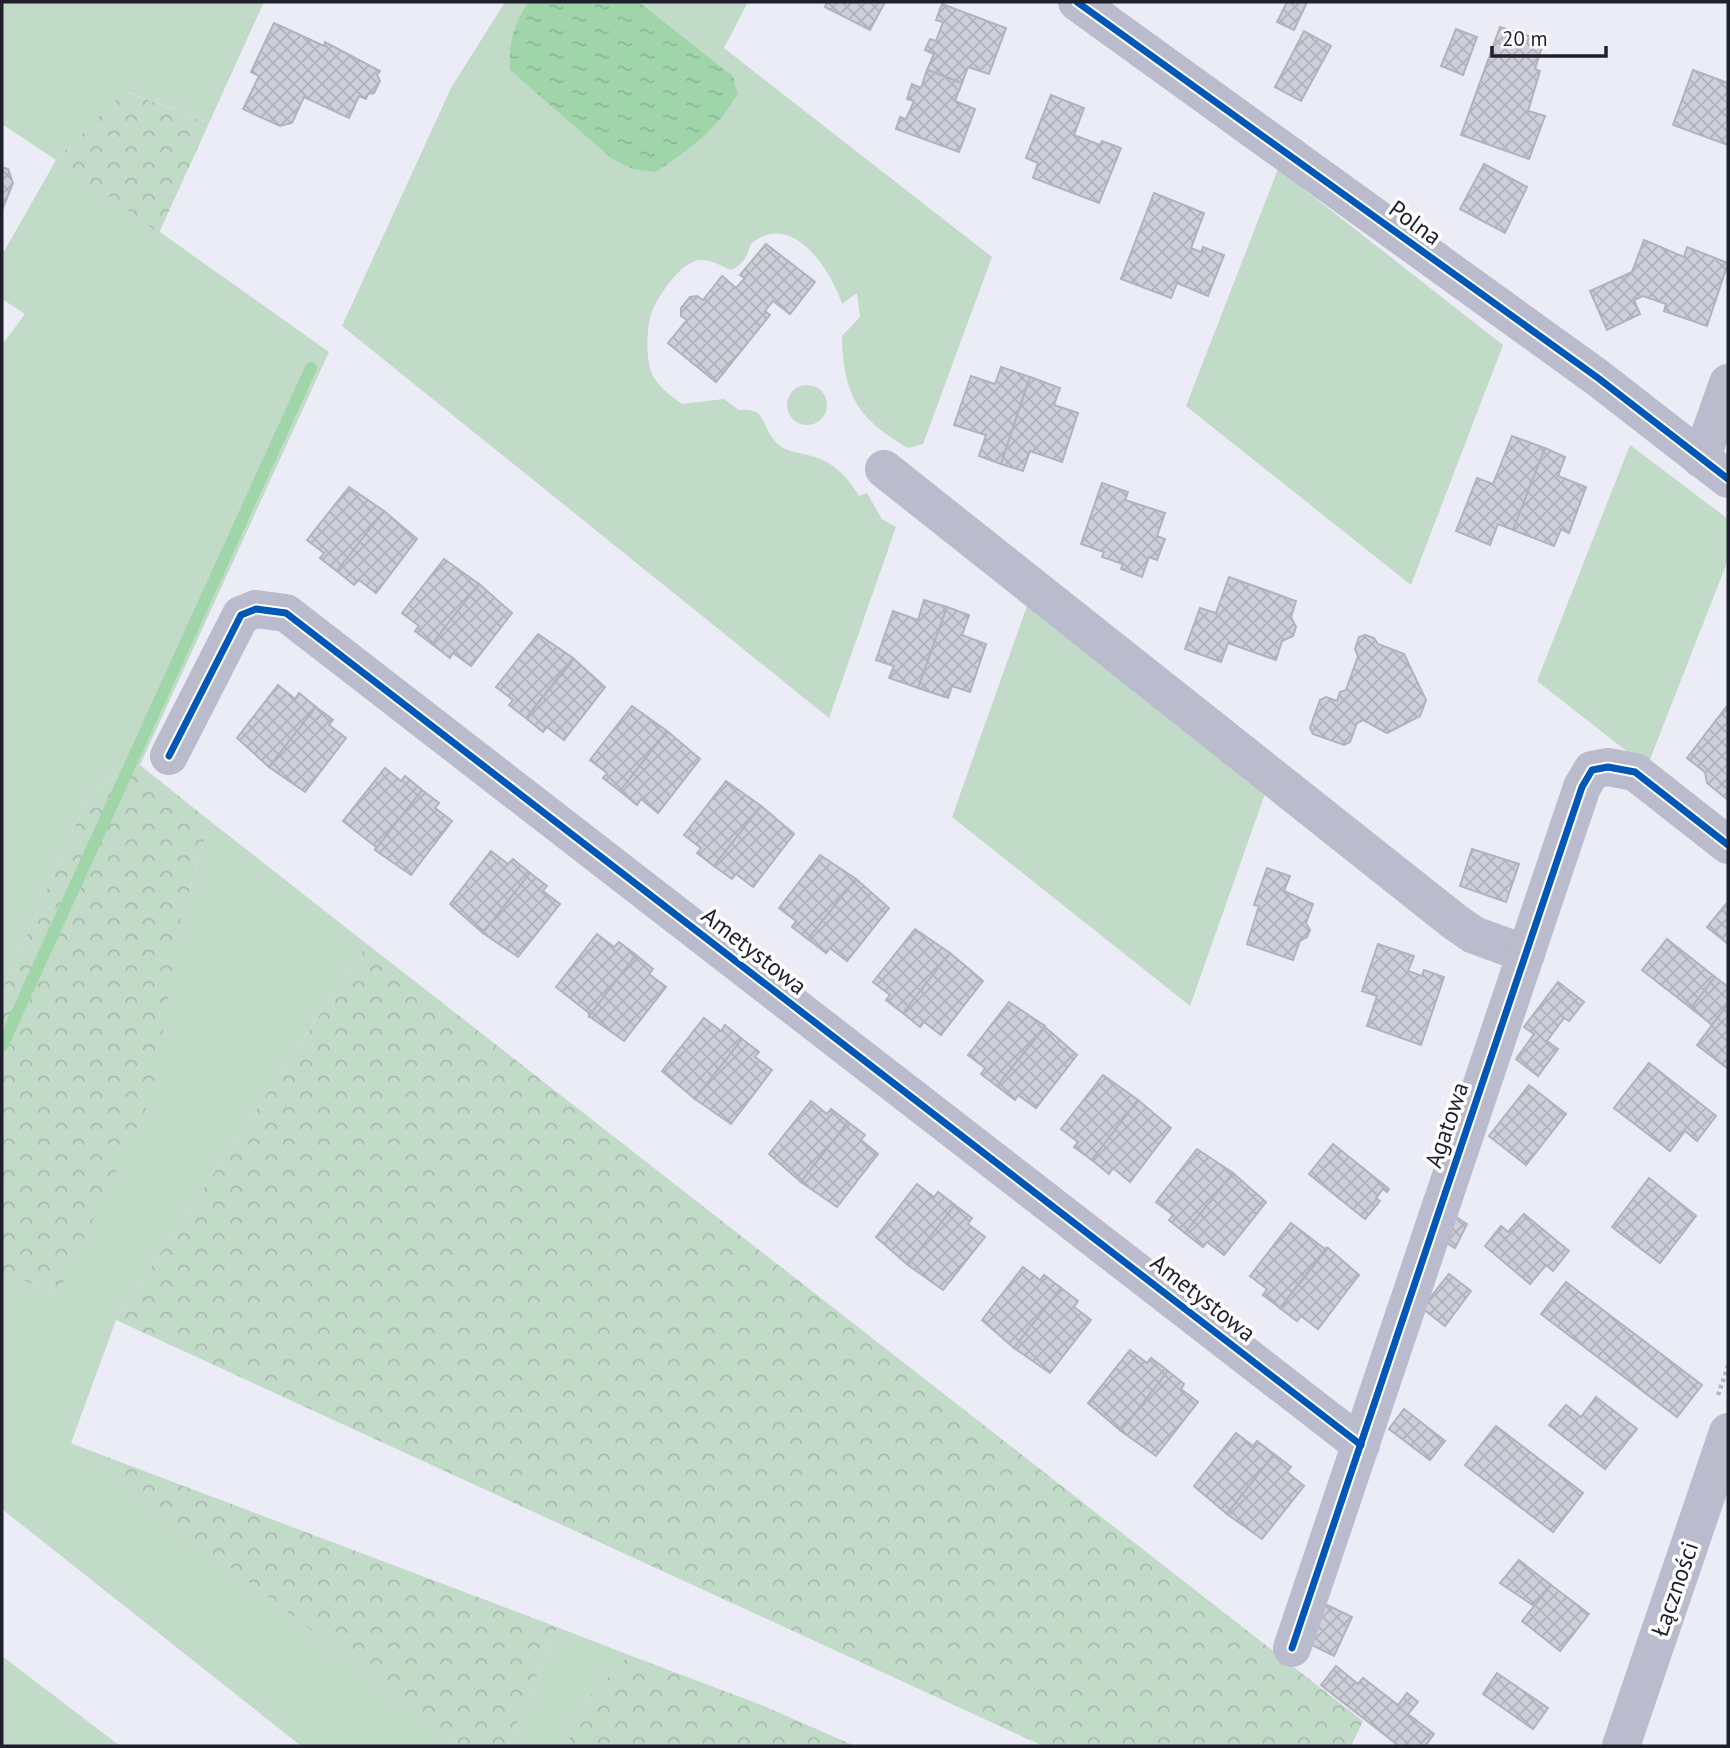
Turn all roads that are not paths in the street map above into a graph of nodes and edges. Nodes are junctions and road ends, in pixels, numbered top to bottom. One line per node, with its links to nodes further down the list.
1 (1077, 2): 4 (street, Polna)
2 (1728, 383): 4 (street)
3 (884, 469): 7 (street)
4 (1715, 469)
5 (169, 756): 9 (street, Ametystowa)
6 (1728, 845): 7 (street, Agatowa)
7 (1527, 954): 9 (street, Agatowa)
8 (1728, 1432): 11 (street, Łączności)
9 (1361, 1445): 10 (street, Agatowa)
10 (1292, 1648)
11 (1621, 1746)

